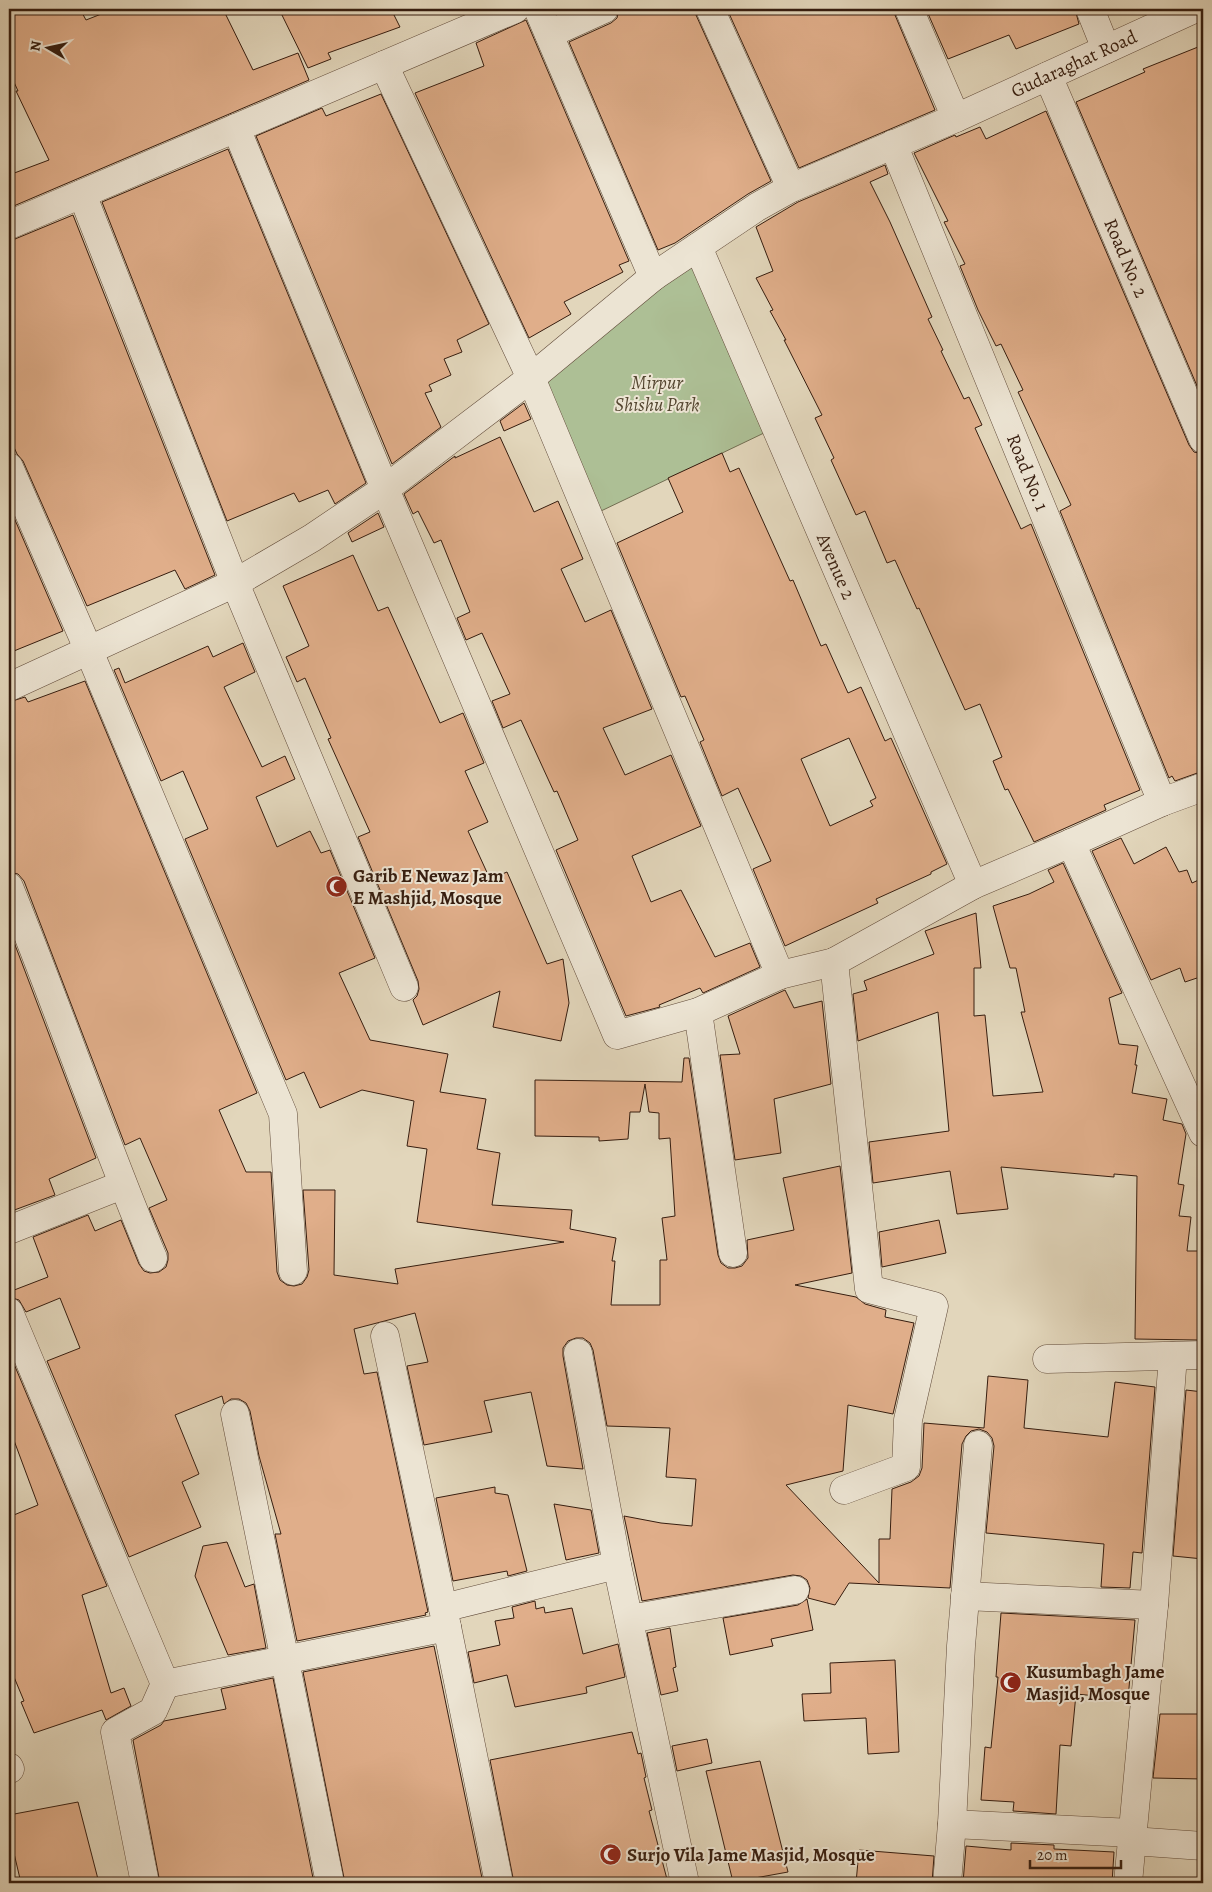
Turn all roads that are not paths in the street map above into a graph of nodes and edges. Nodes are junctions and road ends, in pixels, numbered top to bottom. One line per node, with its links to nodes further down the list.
1 (515, 9): 11 (street)
2 (538, 9): 9 (street)
3 (604, 9): 9 (street)
4 (710, 9): 16 (street)
5 (909, 9): 13 (street)
6 (1090, 9): 10 (street)
7 (1195, 9): 8 (street); 10 (street, Gudaraghat Road)
8 (1203, 23)
9 (549, 34): 20 (street)
10 (1106, 49): 12 (street, Gudaraghat Road)
11 (384, 65): 14 (street); 21 (street)
12 (1048, 76): 13 (street, Gudaraghat Road); 22 (street, Road No. 2)
13 (956, 118): 15 (street, Gudaraghat Road)
14 (236, 128): 17 (street); 24 (street)
15 (893, 144): 16 (street, Gudaraghat Road); 29 (street, Road No. 1)
16 (791, 188): 19 (street, Gudaraghat Road)
17 (82, 194): 18 (street); 25 (street)
18 (9, 225)
19 (698, 247): 20 (street, Gudaraghat Road); 31 (street, Avenue 2)
20 (653, 277): 21 (street, Gudaraghat Road)
21 (531, 378): 24 (street, Gudaraghat Road); 34 (street)
22 (1203, 439)
23 (9, 467): 26 (street)
24 (384, 489): 25 (street, Gudaraghat Road); 36 (street)
25 (235, 583): 26 (street, Gudaraghat Road); 35 (street)
26 (89, 651): 27 (street, Gudaraghat Road); 42 (street)
27 (9, 687)
28 (1203, 787): 29 (street)
29 (1162, 802): 30 (street)
30 (1071, 843): 31 (street); 37 (street)
31 (973, 885): 33 (street)
32 (9, 887): 38 (street)
33 (834, 962): 34 (street); 51 (street)
34 (780, 975): 36 (street)
35 (404, 988)
36 (698, 1012): 40 (street)
37 (1203, 1133)
38 (122, 1185): 39 (street); 41 (street)
39 (9, 1230)
40 (733, 1253)
41 (152, 1258)
42 (294, 1271)
43 (9, 1312): 59 (street)
44 (385, 1336): 56 (street)
45 (578, 1353): 52 (street)
46 (1174, 1356): 47 (street); 48 (street); 55 (street)
47 (1203, 1356)
48 (1047, 1359)
49 (235, 1414): 58 (street)
50 (978, 1445): 54 (street)
51 (844, 1490)
52 (617, 1565): 56 (street); 57 (street)
53 (795, 1590): 57 (street)
54 (965, 1596): 55 (street); 60 (street)
55 (1154, 1605): 61 (street)
56 (445, 1618): 58 (street); 65 (street)
57 (629, 1619): 66 (street)
58 (284, 1660): 59 (street); 64 (street)
59 (164, 1684): 63 (street)
60 (952, 1824): 61 (street); 67 (street)
61 (1132, 1837): 62 (street); 68 (street)
62 (1203, 1846)
63 (146, 1883)
64 (330, 1883)
65 (499, 1883)
66 (685, 1883)
67 (947, 1883)
68 (1128, 1883)

